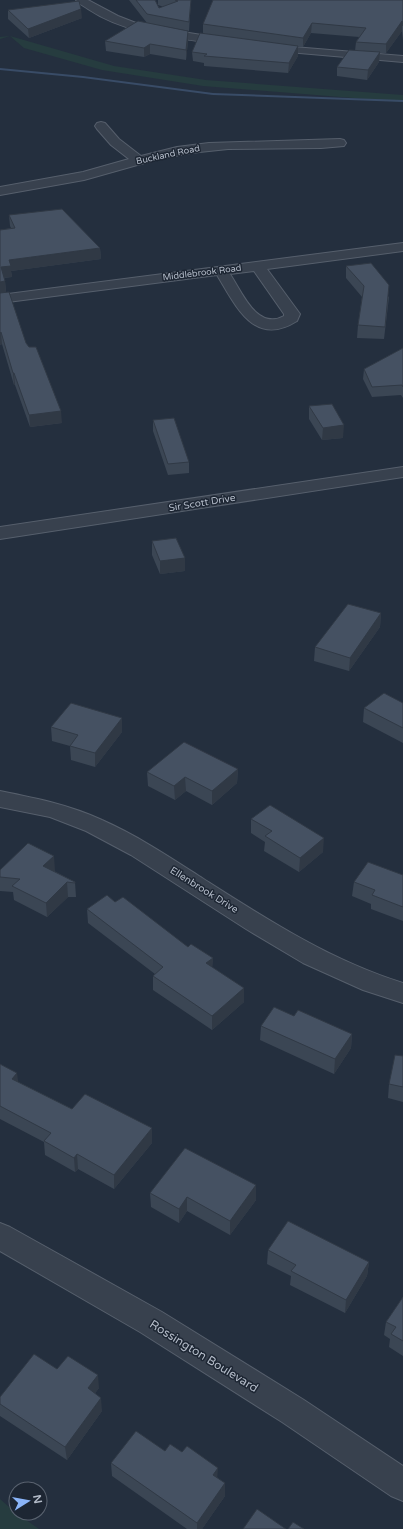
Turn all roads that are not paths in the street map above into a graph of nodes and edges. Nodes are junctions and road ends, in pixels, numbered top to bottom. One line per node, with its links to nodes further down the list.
1 (81, 0): 2 (street)
2 (235, 43)
3 (258, 46): 4 (street)
4 (403, 59)
5 (101, 126): 7 (street)
6 (340, 143): 7 (street, Buckland Road)
7 (139, 161): 8 (street, Buckland Road)
8 (0, 191)
9 (403, 247): 10 (street, Middlebrook Road)
10 (258, 266): 11 (street, Middlebrook Road); 11 (street)
11 (221, 271): 12 (street, Middlebrook Road)
12 (0, 299)
13 (403, 472): 14 (street, Sir Scott Drive)
14 (0, 533)
15 (0, 799): 16 (street, Ellenbrook Drive)
16 (403, 993)
17 (0, 1236): 18 (street, Rossington Boulevard)
18 (403, 1485)

